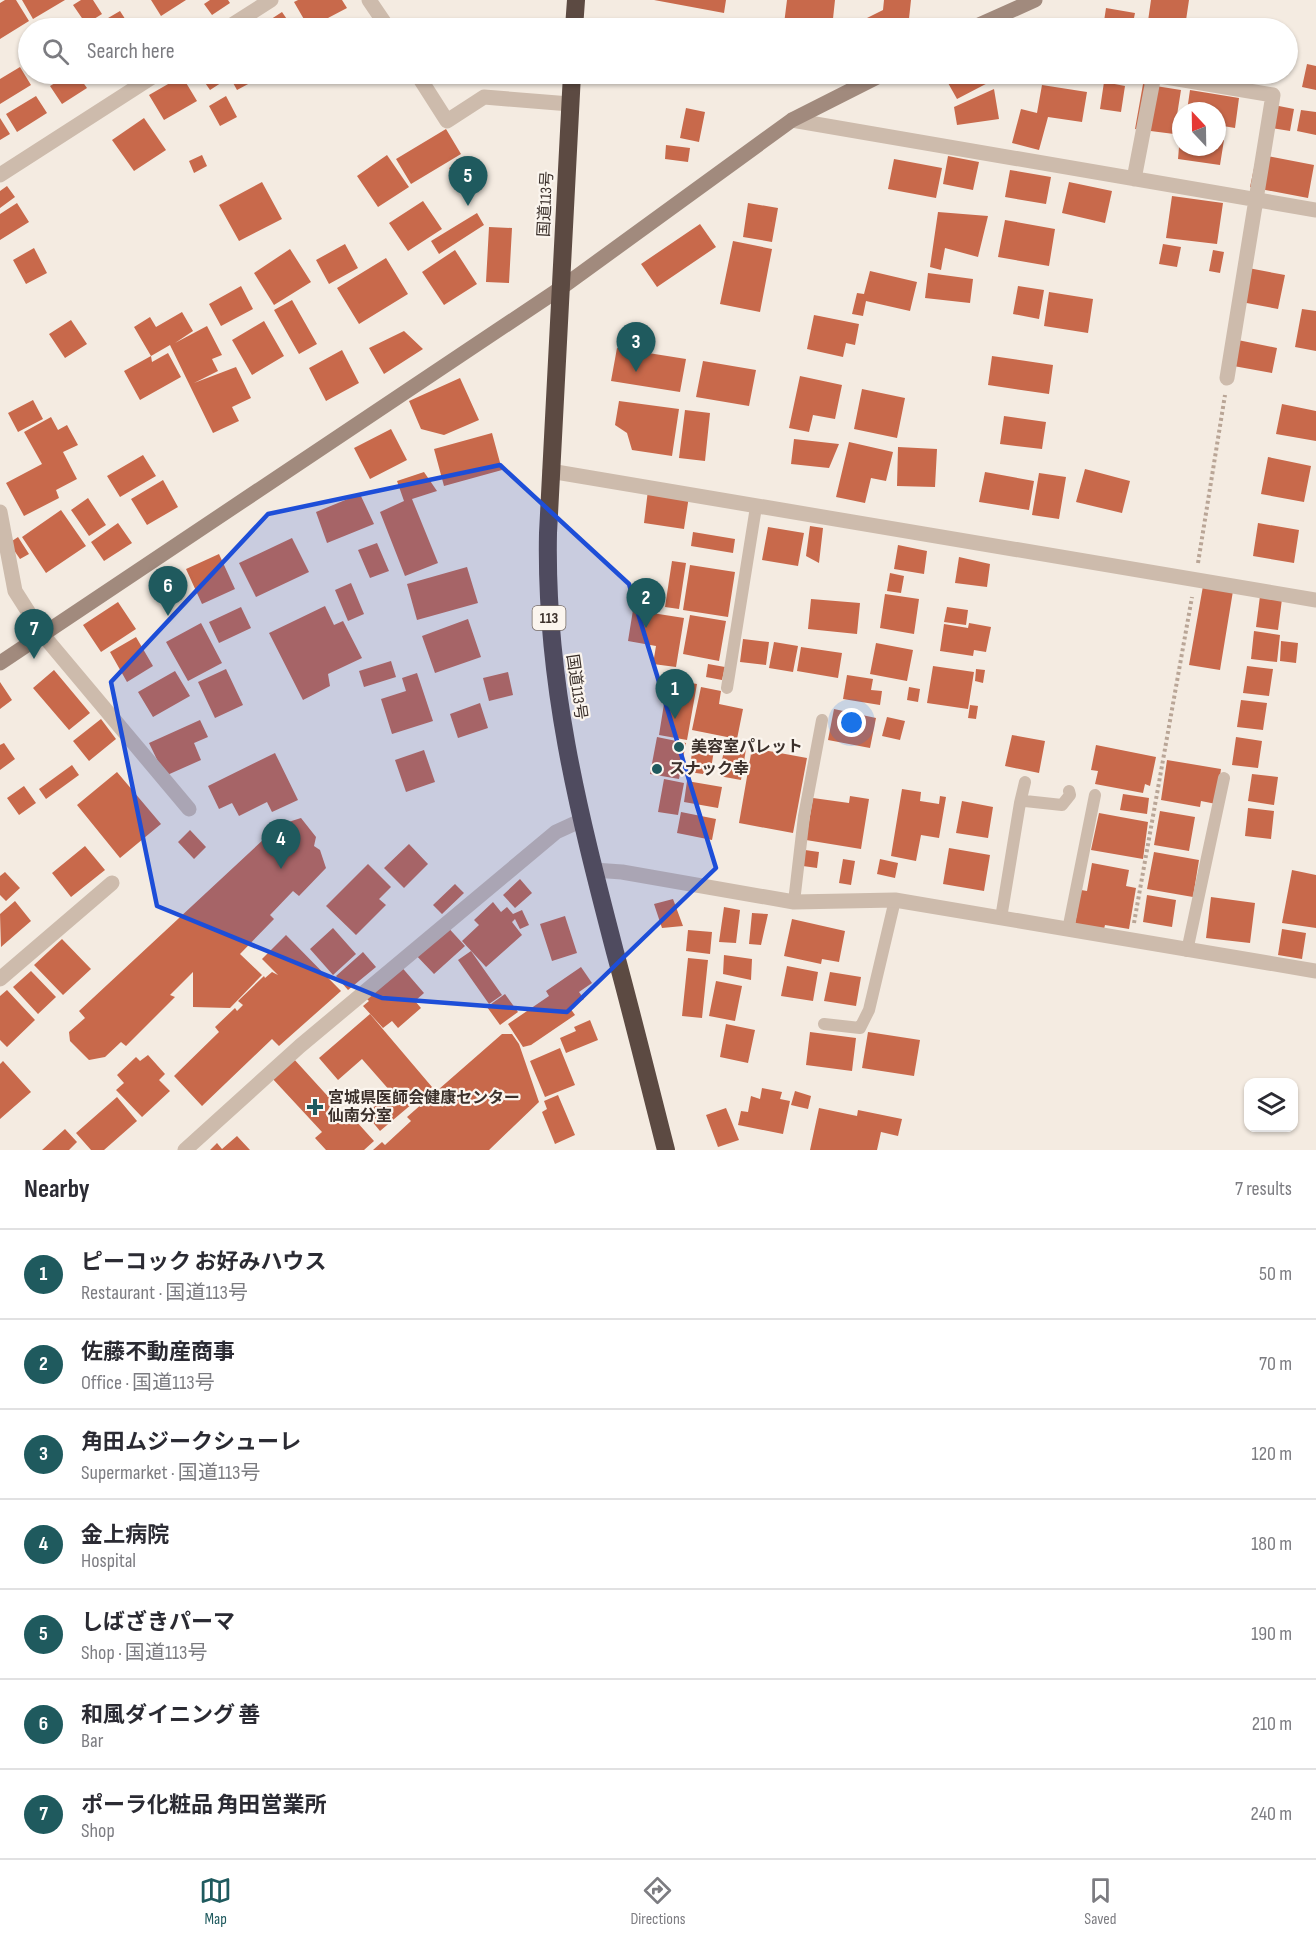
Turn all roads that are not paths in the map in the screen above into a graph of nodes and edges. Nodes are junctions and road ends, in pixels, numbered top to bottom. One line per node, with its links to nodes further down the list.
1 (271, 0): 5 (street)
2 (369, 0): 6 (street)
3 (576, 0): 7 (highway)
4 (1035, 0): 8 (street)
5 (243, 18)
6 (381, 18)
7 (575, 18)
8 (994, 18)
9 (141, 84): 17 (street)
10 (423, 84): 15 (street)
11 (571, 84): 15 (highway, 国道113号 / 113)
12 (864, 84): 16 (street)
13 (1152, 84): 18 (street)
14 (1208, 84): 19 (street)
15 (570, 104): 21 (highway, 国道113号 / 113)
16 (792, 120): 18 (street); 21 (street)
17 (0, 175)
18 (1134, 178): 19 (street)
19 (1256, 199): 20 (street); 22 (street)
20 (1316, 210)
21 (561, 288): 23 (highway, 国道113号 / 113); 27 (street)
22 (1227, 378)
23 (550, 471): 24 (street); 37 (highway, 国道113号 / 113)
24 (756, 507): 26 (street); 29 (lane)
25 (0, 512): 27 (street)
26 (1316, 600)
27 (43, 635): 28 (street); 36 (street)
28 (0, 663)
29 (727, 688)
30 (822, 720): 41 (lane)
31 (1224, 778): 44 (lane)
32 (1025, 782): 35 (lane)
33 (1069, 791): 35 (lane)
34 (1095, 795): 43 (lane)
35 (1020, 803): 42 (lane)
36 (189, 809)
37 (580, 821): 38 (highway, 国道113号 / 113); 48 (street)
38 (594, 870): 41 (street); 49 (highway, 国道113号 / 113)
39 (112, 883): 46 (street)
40 (895, 900): 41 (street); 42 (street); 47 (lane)
41 (794, 902)
42 (1001, 918): 43 (street)
43 (1068, 930): 44 (street)
44 (1187, 951): 45 (street)
45 (1316, 971)
46 (0, 979)
47 (824, 1024)
48 (185, 1150)
49 (666, 1150)

